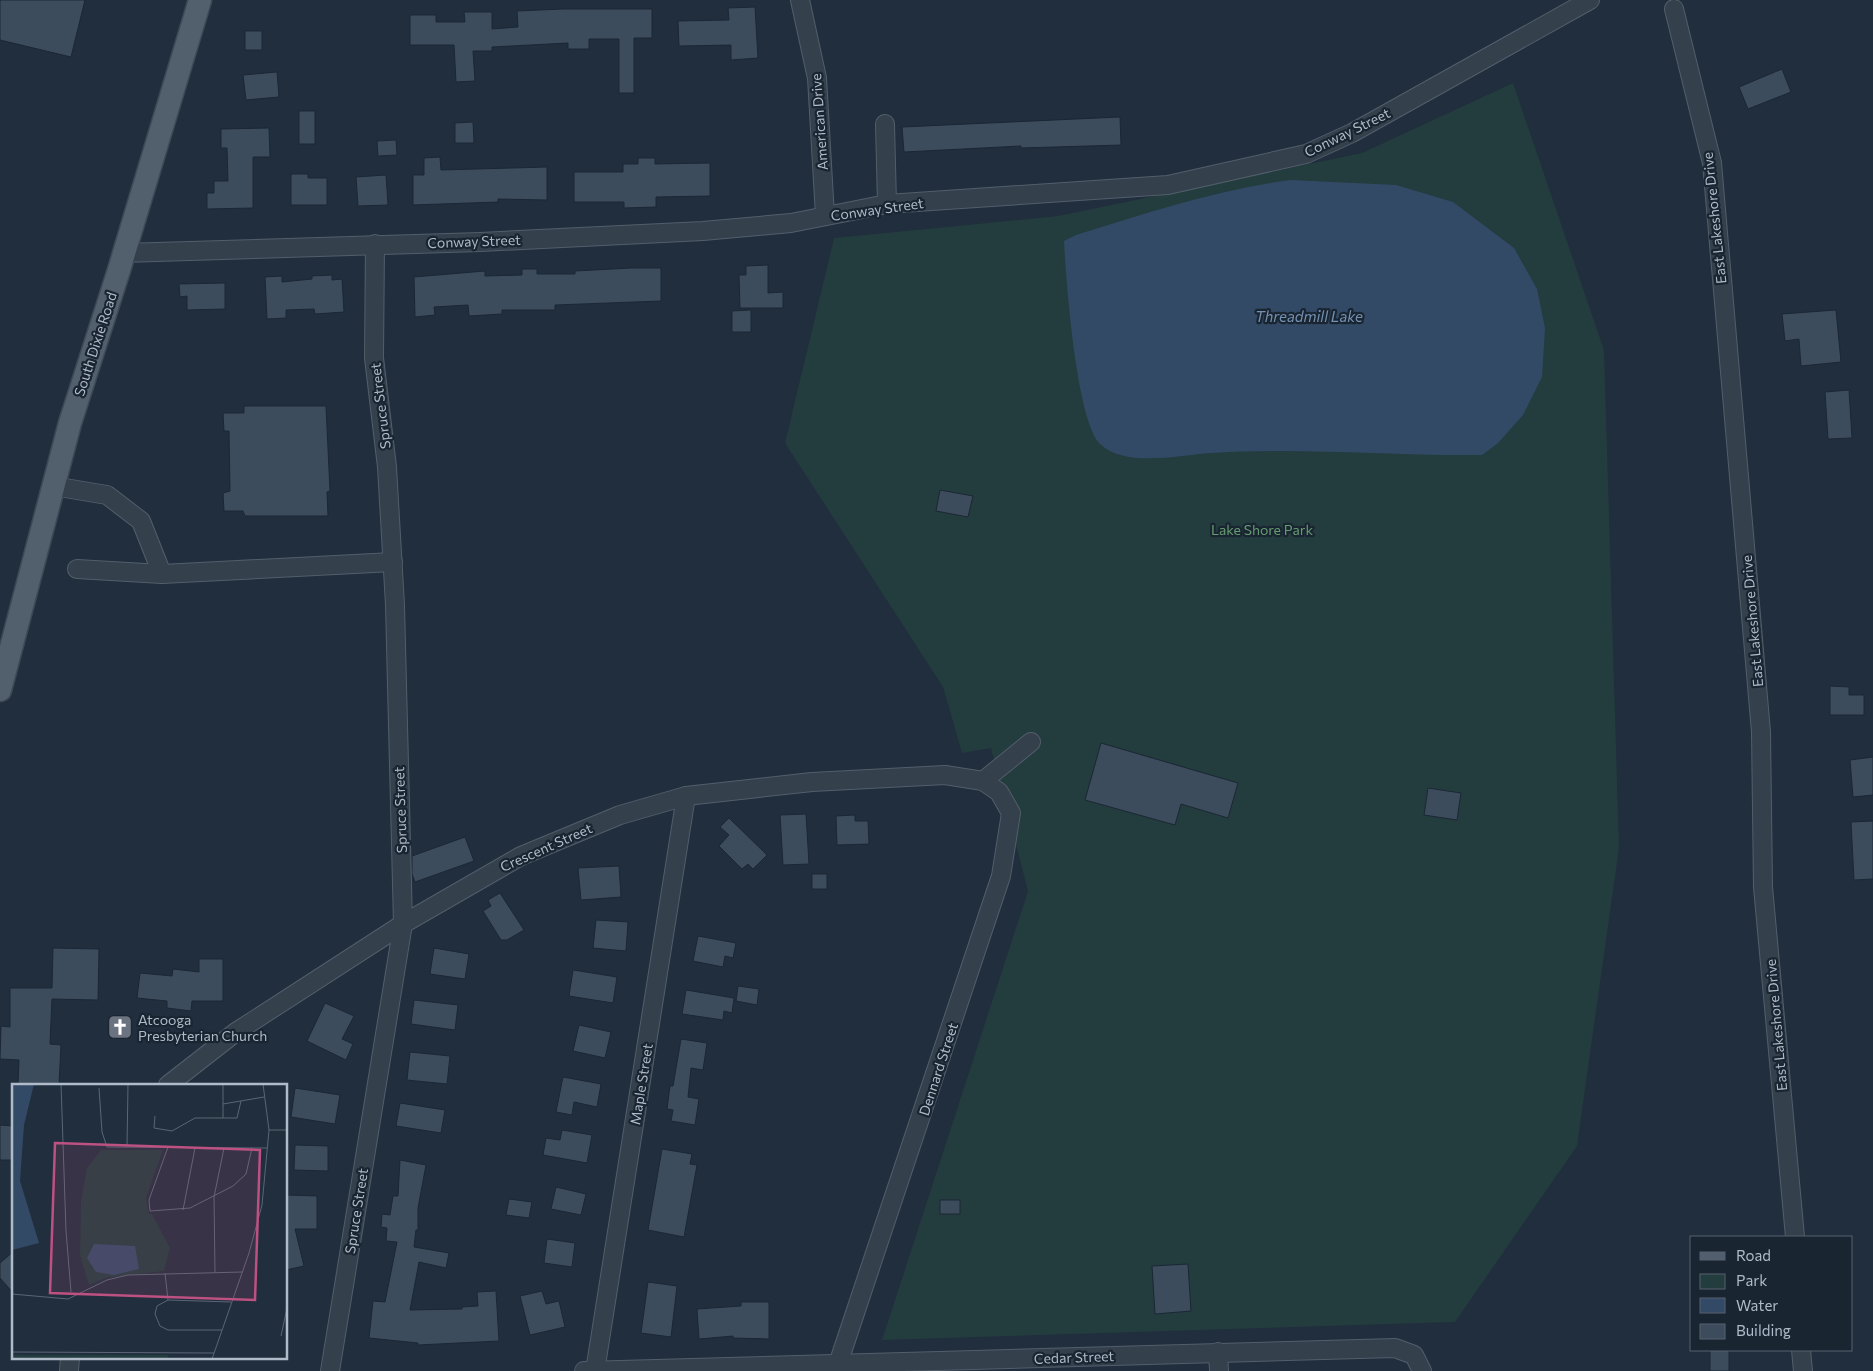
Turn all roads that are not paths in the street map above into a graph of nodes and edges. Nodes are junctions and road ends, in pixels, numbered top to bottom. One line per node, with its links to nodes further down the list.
1 (200, 0): 9 (main road, South Dixie Road)
2 (800, 0): 7 (street, American Drive)
3 (1590, 0): 6 (street, Conway Street)
4 (1674, 9): 20 (street, East Lakeshore Drive)
5 (885, 124): 6 (street)
6 (887, 204): 7 (street, Conway Street)
7 (825, 216): 8 (street, Conway Street)
8 (375, 244): 9 (street, Conway Street); 11 (street, Spruce Street)
9 (123, 254): 10 (main road, South Dixie Road)
10 (53, 486): 13 (street); 14 (main road, South Dixie Road)
11 (393, 562): 13 (street); 18 (street, Spruce Street)
12 (77, 569): 13 (street)
13 (162, 574)
14 (0, 690)
15 (1031, 742): 16 (street)
16 (983, 781): 17 (street, Crescent Street); 24 (street, Dennard Street)
17 (686, 796): 18 (street, Crescent Street); 28 (street, Maple Street)
18 (403, 924): 19 (street, Crescent Street); 26 (street, Spruce Street)
19 (169, 1084)
20 (1794, 1236)
21 (1801, 1351): 31 (street)
22 (1218, 1352): 24 (street, Cedar Street); 29 (street); 30 (street, Cedar Street)
23 (70, 1358): 25 (street)
24 (838, 1364): 28 (street, Cedar Street)
25 (69, 1371)
26 (330, 1371)
27 (584, 1371): 28 (street, Cedar Street)
28 (594, 1371)
29 (1219, 1371)
30 (1422, 1371)
31 (1802, 1371)

